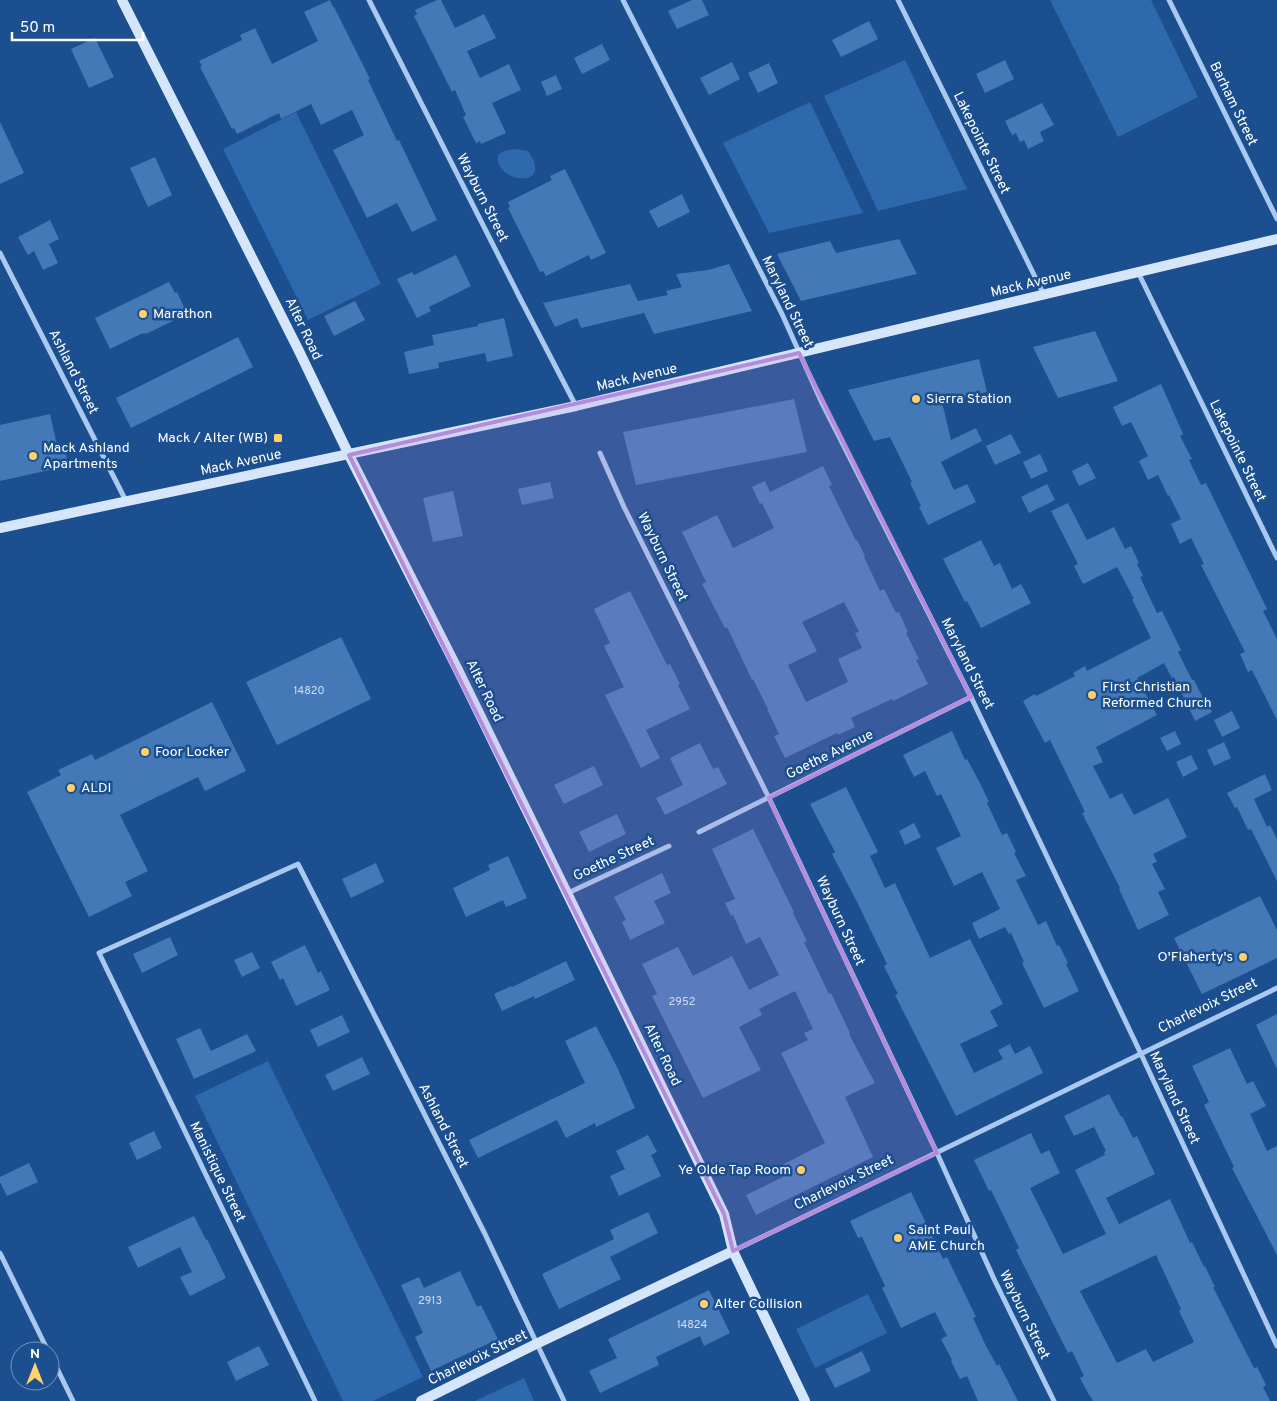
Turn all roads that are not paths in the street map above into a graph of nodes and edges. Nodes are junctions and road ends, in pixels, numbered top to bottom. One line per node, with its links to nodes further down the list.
1 (122, 0): 14 (street, Alter Road)
2 (369, 0): 12 (street, Wayburn Street)
3 (622, 0): 11 (street, Maryland Street)
4 (898, 0): 10 (street, Lakepointe Street)
5 (1168, 0): 6 (street, Barham Street)
6 (1277, 219)
7 (1277, 239): 9 (street, Mack Avenue)
8 (0, 253): 15 (street, Ashland Street)
9 (1138, 272): 10 (street, Mack Avenue); 17 (street, Lakepointe Street)
10 (1044, 295): 11 (street, Mack Avenue)
11 (800, 353): 12 (street, Mack Avenue); 18 (street, Maryland Street)
12 (576, 406): 14 (street, Mack Avenue)
13 (600, 453): 19 (street, Wayburn Street)
14 (349, 455): 15 (street, Mack Avenue); 23 (street, Alter Road)
15 (126, 501): 16 (street, Mack Avenue)
16 (0, 528)
17 (1277, 558)
18 (971, 697): 19 (street, Goethe Avenue); 25 (street, Maryland Street)
19 (769, 798): 20 (street, Goethe Avenue); 26 (street, Wayburn Street)
20 (699, 832)
21 (669, 846): 23 (street, Goethe Street)
22 (298, 864): 30 (street, Ashland Street); 34 (street, Manistique Street)
23 (568, 893): 27 (street, Alter Road)
24 (1277, 988): 25 (street, Charlevoix Street)
25 (1141, 1054): 26 (street, Charlevoix Street); 31 (street, Maryland Street)
26 (937, 1153): 27 (street, Charlevoix Street); 38 (street, Wayburn Street)
27 (733, 1251): 30 (street, Charlevoix Street); 37 (street, Alter Road)
28 (0, 1253): 29 (street)
29 (43, 1341)
30 (536, 1344): 35 (street, Charlevoix Street); 36 (street, Ashland Street)
31 (1277, 1346)
32 (60, 1375): 33 (street)
33 (73, 1401)
34 (315, 1401)
35 (421, 1401)
36 (564, 1401)
37 (805, 1401)
38 (1054, 1401)

